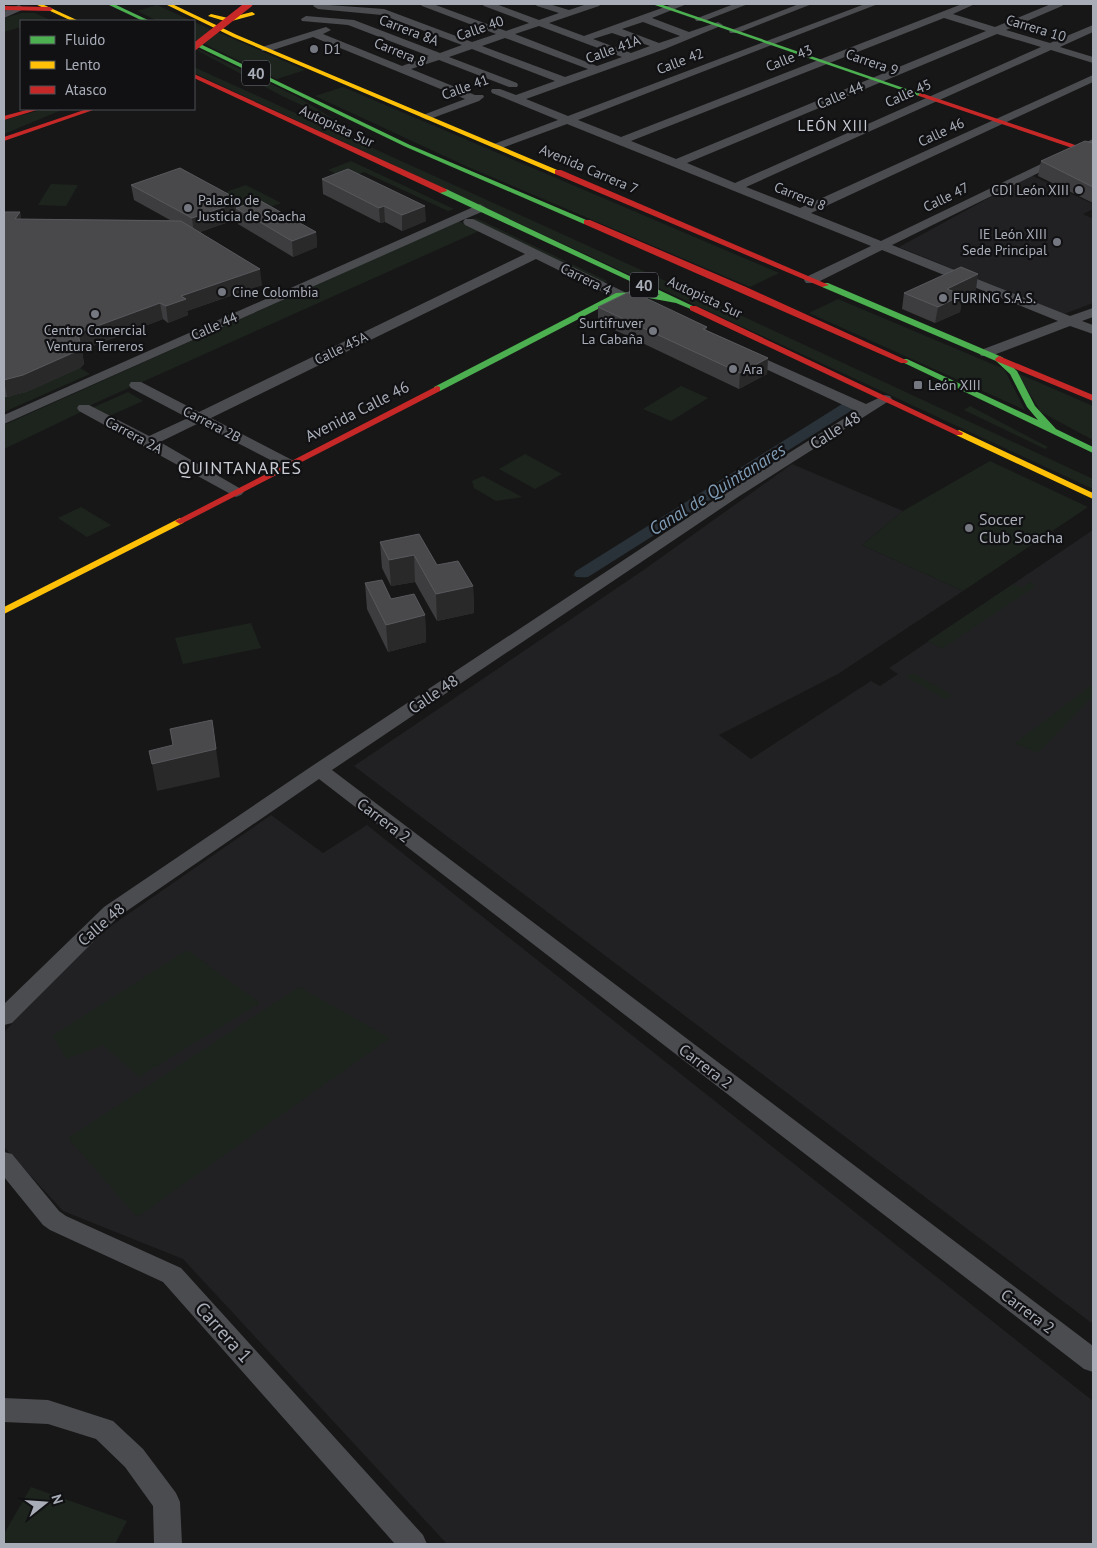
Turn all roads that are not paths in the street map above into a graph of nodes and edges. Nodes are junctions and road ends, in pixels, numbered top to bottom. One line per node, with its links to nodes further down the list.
1 (38, 4): 23 (main road)
2 (110, 4): 33 (main road)
3 (168, 4): 44 (main road, Avenida Carrera 7)
4 (262, 4): 24 (main road)
5 (425, 4): 42 (street)
6 (487, 4): 35 (street)
7 (540, 4): 26 (street)
8 (596, 4): 26 (street, Calle 40)
9 (655, 4): 22 (main road, Carrera 9)
10 (682, 4): 22 (street)
11 (743, 4): 31 (street)
12 (807, 4): 39 (street)
13 (873, 4): 48 (street, Calle 42)
14 (970, 4): 27 (street, Calle 43)
15 (1059, 4): 40 (street, Calle 44)
16 (319, 5): 25 (street); 30 (street)
17 (400, 6): 25 (street)
18 (203, 7): 24 (main road)
19 (225, 7): 43 (main road)
20 (4, 8): 21 (main road)
21 (18, 8): 23 (main road); 28 (street)
22 (669, 8): 29 (street); 31 (main road, Carrera 9)
23 (50, 9): 32 (main road)
24 (250, 9): 44 (main road); 49 (main road, bridge)
25 (384, 12): 34 (street); 51 (street)
26 (568, 13): 35 (street, Calle 40)
27 (943, 14): 40 (street, Carrera 10); 58 (street, Calle 43)
28 (4, 15)
29 (642, 18): 38 (street); 45 (street)
30 (306, 19): 34 (street); 47 (street)
31 (700, 19): 36 (main road, Carrera 9)
32 (74, 20)
33 (145, 20)
34 (350, 22): 41 (street); 55 (street, Carrera 8A)
35 (540, 23): 42 (street, Calle 40); 46 (street)
36 (718, 25): 39 (main road, Carrera 9); 45 (street, Calle 41A)
37 (1093, 28): 53 (street, Calle 45)
38 (612, 30): 46 (street); 52 (street)
39 (734, 30): 48 (main road, Carrera 9)
40 (995, 30): 53 (street, Carrera 10); 63 (street, Calle 44)
41 (314, 34): 47 (street); 59 (street, Carrera 8)
42 (505, 34): 51 (street, Calle 40); 60 (street)
43 (195, 36)
44 (235, 36): 54 (main road, Avenida Carrera 7)
45 (690, 36): 52 (street, Calle 41A)
46 (585, 39): 56 (street)
47 (286, 42): 54 (street)
48 (770, 43): 58 (main road, Carrera 9); 79 (street, Calle 42)
49 (195, 44)
50 (195, 45): 111 (main road, Autopista Sur / 40)
51 (472, 46): 55 (street, Calle 40); 64 (street)
52 (661, 47): 56 (street, Calle 41A)
53 (1051, 47): 57 (street, Carrera 10); 69 (street, Calle 45)
54 (266, 49): 77 (main road, Avenida Carrera 7)
55 (440, 56): 59 (street, Calle 40); 65 (street, Carrera 8A)
56 (632, 57): 60 (street, Calle 41A)
57 (1093, 60)
58 (823, 61): 63 (main road, Carrera 9); 82 (street, Calle 43)
59 (402, 69): 70 (street, Carrera 8)
60 (597, 69): 64 (street, Calle 41A)
61 (195, 76): 67 (main road, Autopista Sur / 40)
62 (1093, 78): 80 (street, Calle 46)
63 (876, 79): 69 (main road, Carrera 9); 87 (street, Calle 44)
64 (565, 81): 71 (street, Calle 41A)
65 (514, 84): 68 (street, Calle 41)
66 (195, 86): 67 (main road)
67 (219, 88): 89 (main road, Autopista Sur / 40)
68 (496, 91): 70 (street, Calle 41); 71 (street, Carrera 8)
69 (932, 98): 80 (main road, Carrera 9); 88 (street, Calle 45)
70 (475, 99): 77 (street, Calle 41)
71 (516, 99): 79 (street, Carrera 8)
72 (20, 104): 76 (main road)
73 (33, 110): 78 (main road)
74 (69, 110): 81 (main road)
75 (90, 110): 81 (main road)
76 (4, 111)
77 (427, 116): 84 (main road, Avenida Carrera 7)
78 (4, 118)
79 (568, 120): 82 (street, Carrera 8); 84 (street, Calle 42)
80 (1000, 122): 85 (main road, Carrera 9); 90 (street, Calle 46)
81 (4, 139)
82 (621, 141): 87 (street, Carrera 8)
83 (1093, 142): 85 (street, Calle 47)
84 (498, 146): 95 (main road, Avenida Carrera 7)
85 (1080, 148): 86 (main road, Carrera 9); 92 (street, Calle 47)
86 (1093, 153)
87 (677, 163): 88 (street, Carrera 8)
88 (735, 187): 90 (street, Carrera 8)
89 (480, 208): 94 (main road, Autopista Sur / 40); 110 (street, Calle 44)
90 (800, 213): 92 (street, Carrera 8)
91 (469, 222): 93 (street, Carrera 4)
92 (882, 245): 95 (street, Calle 47); 100 (street, Carrera 8)
93 (534, 255): 96 (street, Carrera 4); 109 (street, Calle 45A)
94 (624, 276): 96 (main road); 97 (main road, Autopista Sur / 40)
95 (811, 280): 103 (main road, Avenida Carrera 7)
96 (619, 295): 97 (main road); 98 (street, Carrera 4); 114 (main road, Avenida Calle 46)
97 (678, 301): 106 (main road, Autopista Sur / 40)
98 (650, 310)
99 (1093, 312): 100 (street)
100 (1071, 321): 101 (street, Carrera 8); 103 (street)
101 (1093, 330)
102 (731, 347): 108 (street)
103 (992, 356): 105 (main road, Avenida Carrera 7); 111 (main road, Avenida Carrera 7)
104 (136, 385): 109 (street, Carrera 2B)
105 (1093, 398)
106 (885, 399): 108 (street, Calle 48); 116 (main road, Autopista Sur / 40)
107 (84, 408): 112 (street, Carrera 2A)
108 (867, 410): 118 (street, Calle 48)
109 (199, 417): 112 (street, Calle 45A); 114 (street, Carrera 2B)
110 (4, 420)
111 (1052, 429): 113 (main road, Autopista Sur / 40)
112 (148, 442): 115 (street, Carrera 2A)
113 (1093, 450)
114 (289, 464): 115 (main road, Avenida Calle 46)
115 (236, 492): 117 (main road, Avenida Calle 46)
116 (1093, 496)
117 (4, 611)
118 (319, 770): 119 (street, Calle 48); 121 (street, Carrera 2)
119 (4, 1017)
120 (4, 1161): 124 (street, Carrera 1)
121 (1093, 1361)
122 (4, 1410): 123 (street)
123 (168, 1544)
124 (413, 1544)

